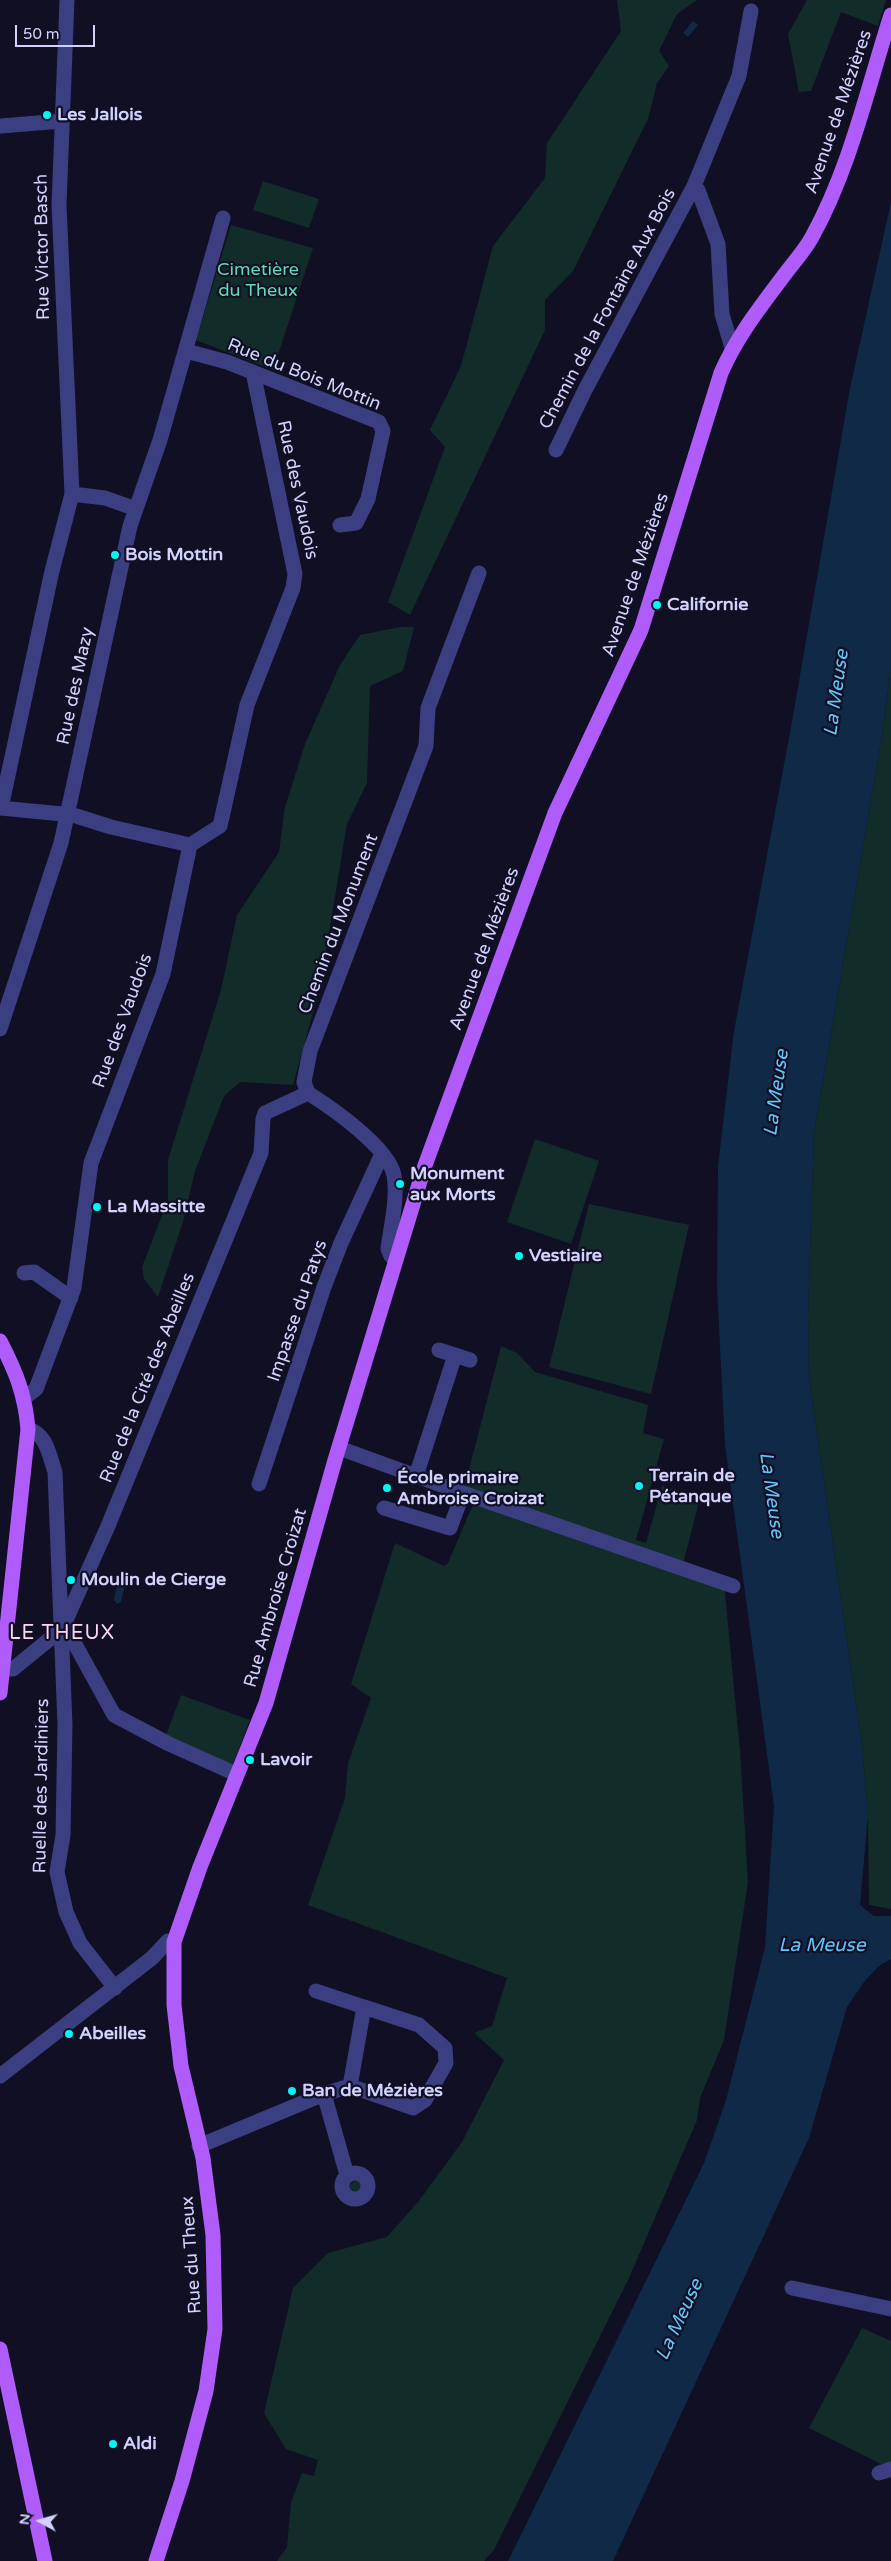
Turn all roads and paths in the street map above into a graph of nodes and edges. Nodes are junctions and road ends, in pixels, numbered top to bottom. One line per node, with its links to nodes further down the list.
1 (67, 0): 4 (street, Rue Victor Basch)
2 (751, 11): 6 (street, Chemin de la Fontaine Aux Bois)
3 (889, 21): 8 (main road, Avenue de Mézières)
4 (62, 121): 5 (street); 12 (street, Rue Victor Basch)
5 (0, 126)
6 (694, 186): 8 (street, Chemin de la Fontaine Aux Bois); 11 (street, Chemin de la Fontaine Aux Bois)
7 (223, 218): 9 (street, Rue des Mazy)
8 (732, 348): 22 (main road, Avenue de Mézières)
9 (186, 351): 10 (street, Rue du Bois Mottin); 13 (street, Rue des Mazy)
10 (253, 372): 14 (street, Rue du Bois Mottin); 18 (street, Rue des Vaudois)
11 (556, 450)
12 (72, 494): 13 (street); 16 (street, Rue Victor Basch)
13 (136, 509): 17 (street, Rue des Mazy)
14 (340, 525)
15 (479, 573): 20 (street, Chemin du Monument)
16 (0, 808): 17 (street)
17 (68, 815): 18 (street); 19 (street, Rue des Mazy)
18 (190, 845): 24 (street, Rue des Vaudois)
19 (0, 1029)
20 (308, 1093): 21 (street); 37 (street, Rue de la Cité des Abeilles)
21 (382, 1154): 22 (street); 33 (street, Impasse du Patys)
22 (395, 1258): 31 (main road, Rue Ambroise Croizat)
23 (24, 1273): 24 (street)
24 (71, 1298): 29 (street, Rue des Vaudois)
25 (0, 1341): 29 (main road)
26 (439, 1350): 27 (street)
27 (455, 1355): 28 (street); 32 (street)
28 (470, 1360)
29 (24, 1398): 30 (main road)
30 (28, 1429): 37 (street); 38 (main road)
31 (338, 1448): 32 (street); 40 (main road, Rue Ambroise Croizat)
32 (416, 1476): 34 (street)
33 (258, 1484)
34 (463, 1493): 35 (street); 36 (street)
35 (384, 1508)
36 (733, 1586)
37 (62, 1629): 38 (street, Rue de la Cité des Abeilles); 40 (street); 42 (street, Ruelle des Jardiniers)
38 (3, 1669): 39 (main road)
39 (0, 1693)
40 (236, 1774): 41 (main road, Rue Ambroise Croizat)
41 (174, 1942): 42 (street); 48 (main road, Rue du Theux)
42 (115, 1988): 45 (street)
43 (316, 1990): 44 (street)
44 (364, 2007): 46 (street); 46 (street)
45 (0, 2076)
46 (350, 2086): 47 (street)
47 (324, 2094): 48 (street); 49 (street)
48 (199, 2146): 54 (main road, Rue du Theux)
49 (347, 2175)
50 (792, 2288): 51 (street)
51 (891, 2309)
52 (0, 2349): 53 (main road)
53 (46, 2561)
54 (156, 2561)

